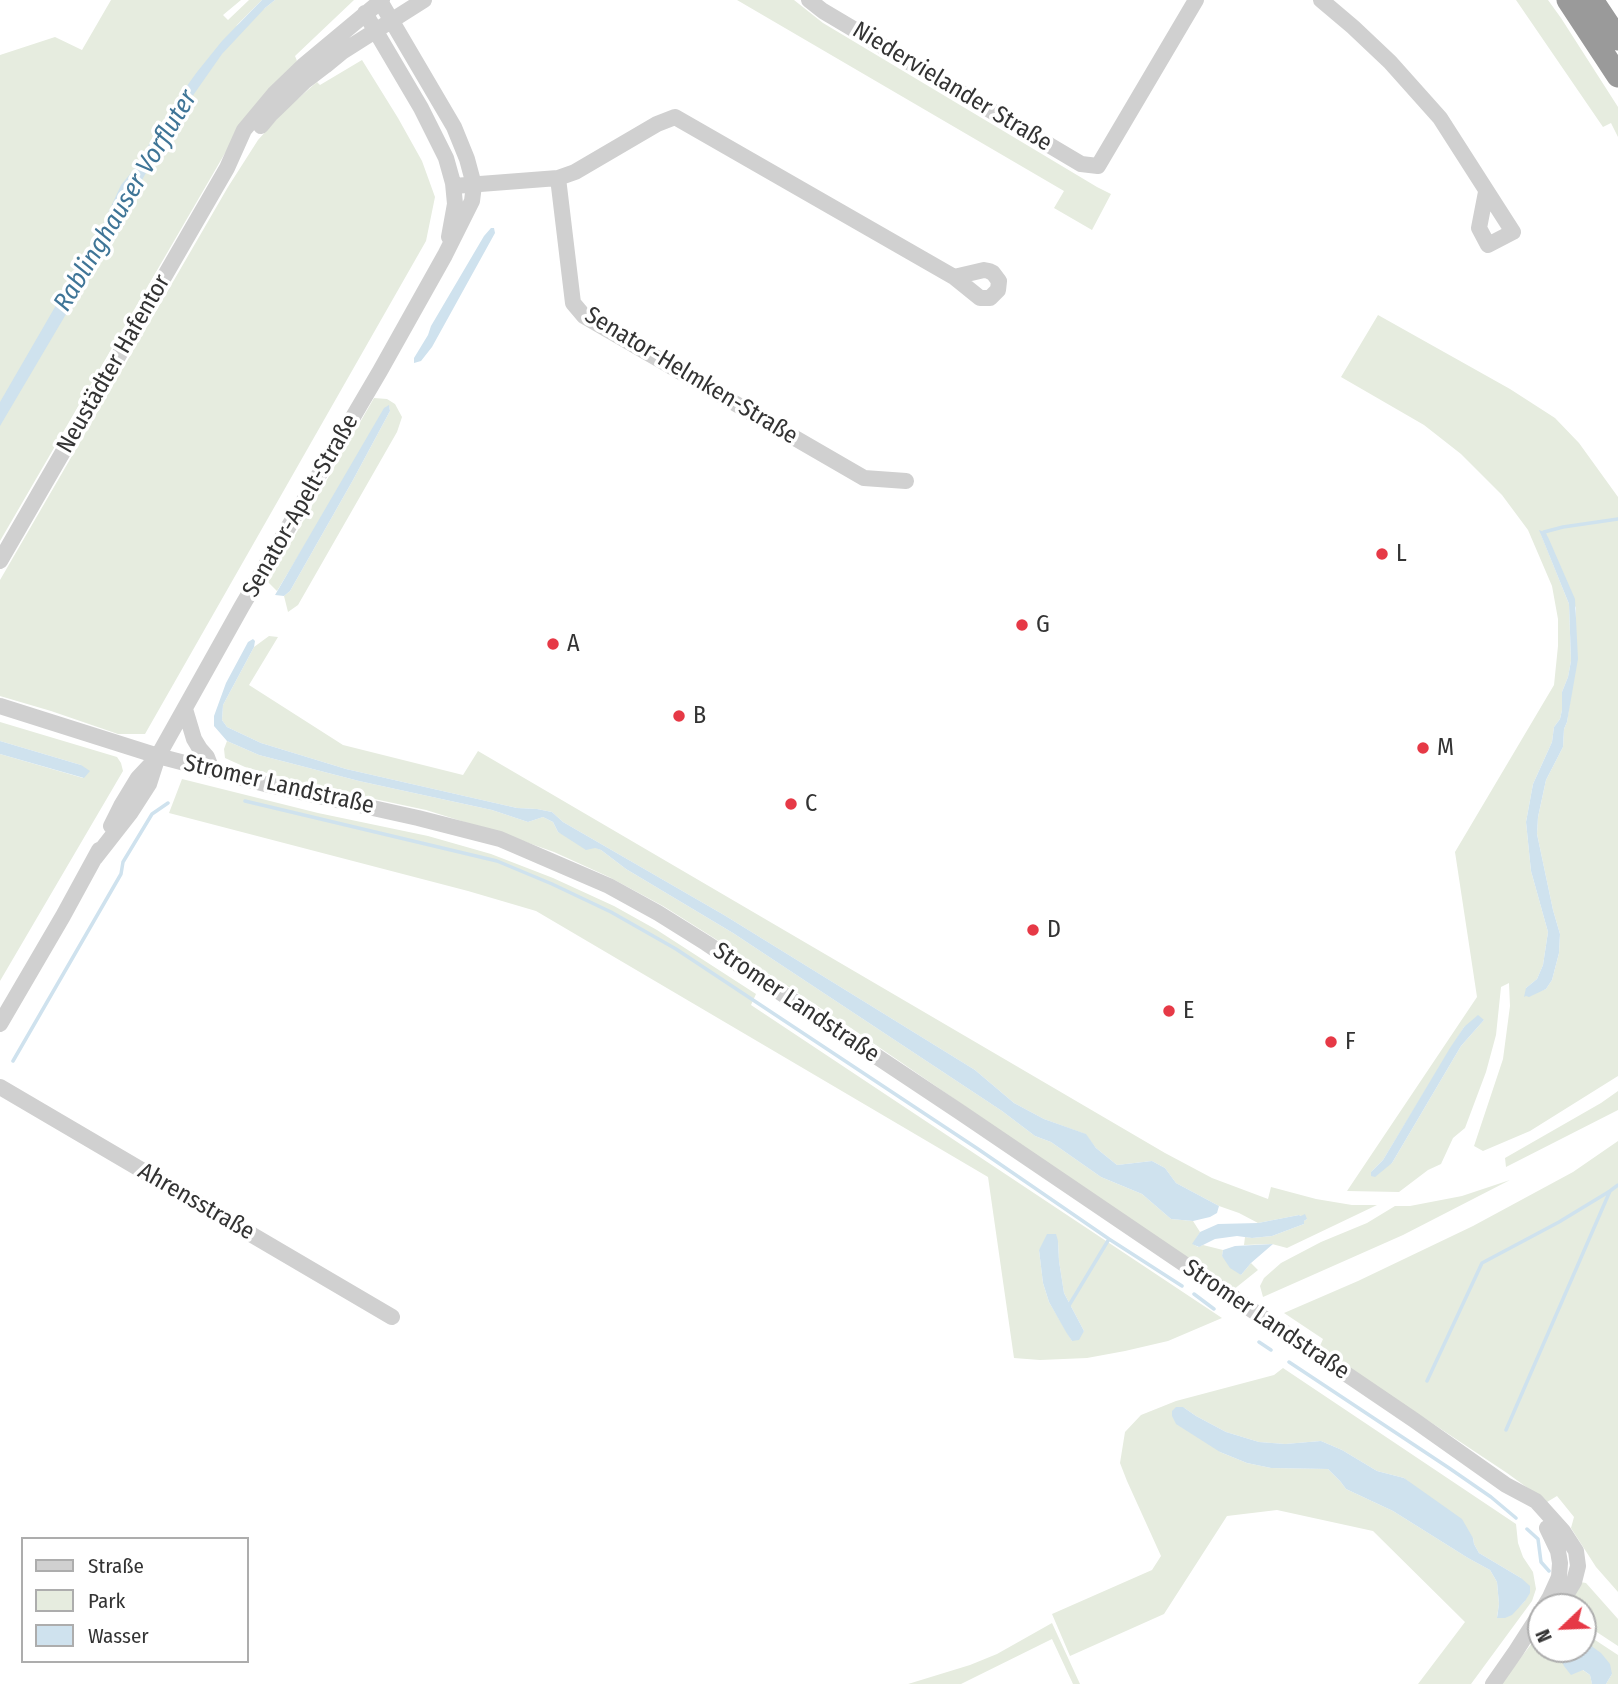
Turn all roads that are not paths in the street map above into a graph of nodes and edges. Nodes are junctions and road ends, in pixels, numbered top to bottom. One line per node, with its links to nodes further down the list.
1 (424, 0): 9 (street)
2 (809, 0): 3 (street, Niedervielander Straße)
3 (1196, 0)
4 (1321, 0): 17 (street)
5 (1568, 0): 12 (highway)
6 (1592, 0): 11 (highway)
7 (381, 1): 8 (street); 9 (street)
8 (365, 13): 10 (street, Senator-Apelt-Straße); 13 (street, Neustädter Hafentor)
9 (392, 21): 10 (street); 15 (street)
10 (376, 32): 13 (street, Neustädter Hafentor); 16 (street, Senator-Apelt-Straße)
11 (1618, 39)
12 (1618, 76)
13 (227, 168): 21 (street, Neustädter Hafentor)
14 (558, 178): 15 (street); 19 (street); 20 (street, Senator-Helmken-Straße)
15 (474, 185): 16 (street); 18 (street, Senator-Apelt-Straße)
16 (454, 186): 18 (street, Senator-Apelt-Straße)
17 (1486, 192)
18 (445, 256): 23 (street, Senator-Apelt-Straße)
19 (954, 277)
20 (906, 481)
21 (0, 561)
22 (0, 706): 24 (street, Stromer Landstraße)
23 (186, 709): 24 (street, Senator-Apelt-Straße); 25 (street)
24 (158, 757): 25 (street, Stromer Landstraße); 26 (street, Senator-Apelt-Straße)
25 (212, 770): 29 (street, Stromer Landstraße)
26 (0, 1024)
27 (0, 1087): 28 (street, Ahrensstraße)
28 (392, 1317)
29 (1506, 1485): 30 (street, Stromer Landstraße); 31 (street, Stromer Landstraße)
30 (1547, 1528): 31 (street, Stromer Landstraße); 32 (street, Stromer Landstraße)
31 (1578, 1566): 33 (street)
32 (1552, 1593)
33 (1567, 1593)
34 (1527, 1634): 36 (street)
35 (1527, 1640): 36 (street)
36 (1516, 1651): 37 (street)
37 (1493, 1684)

